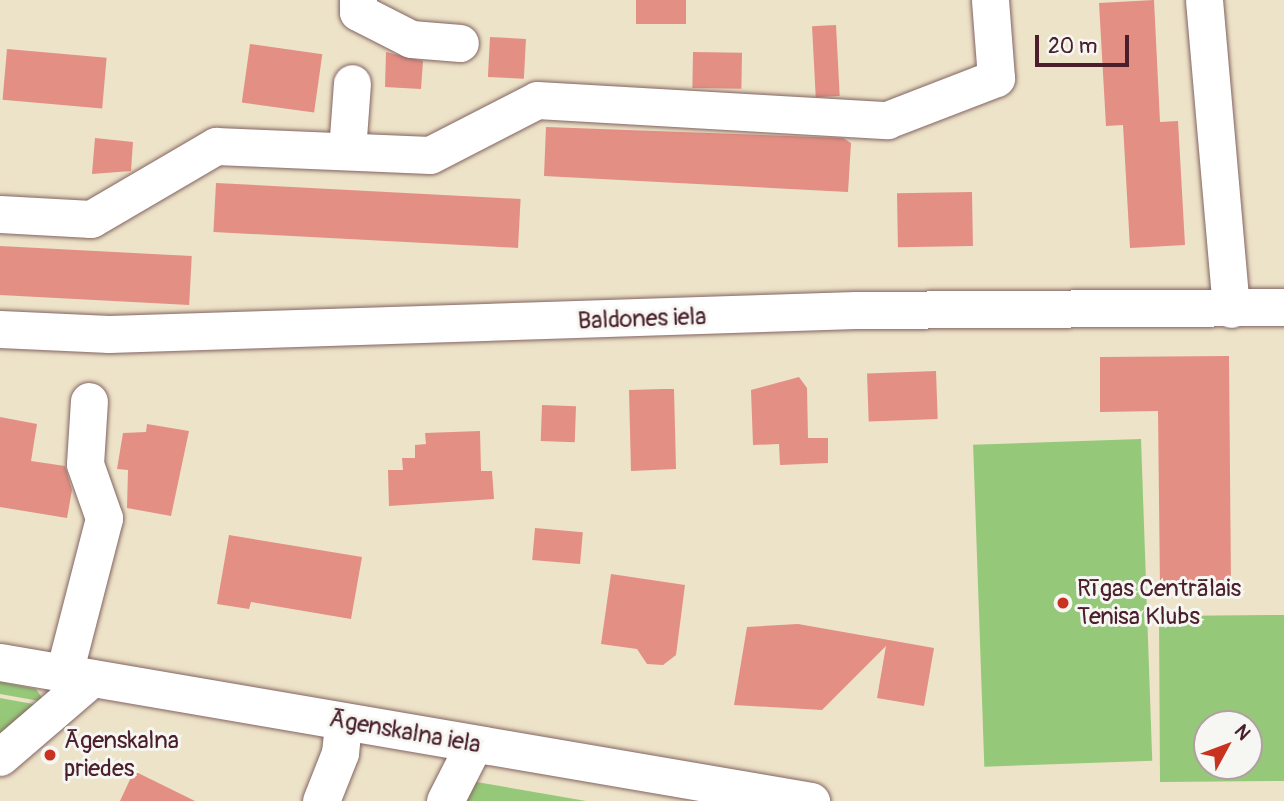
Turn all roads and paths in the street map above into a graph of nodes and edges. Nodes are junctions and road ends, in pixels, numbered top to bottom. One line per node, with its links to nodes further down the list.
1 (358, 0): 4 (street)
2 (990, 0): 6 (street)
3 (1205, 0): 9 (street)
4 (460, 43)
5 (352, 83): 6 (street)
6 (347, 151): 7 (street)
7 (0, 214)
8 (1284, 307): 9 (street, Baldones iela)
9 (1231, 309): 10 (street, Baldones iela)
10 (0, 329)
11 (89, 401): 13 (street)
12 (0, 662): 13 (street, Āgenskalna iela)
13 (78, 676): 14 (street, Āgenskalna iela); 16 (street)
14 (343, 722): 15 (street, Āgenskalna iela); 17 (street)
15 (474, 744): 18 (street); 19 (street, Āgenskalna iela)
16 (0, 757)
17 (321, 801)
18 (445, 801)
19 (811, 801)

